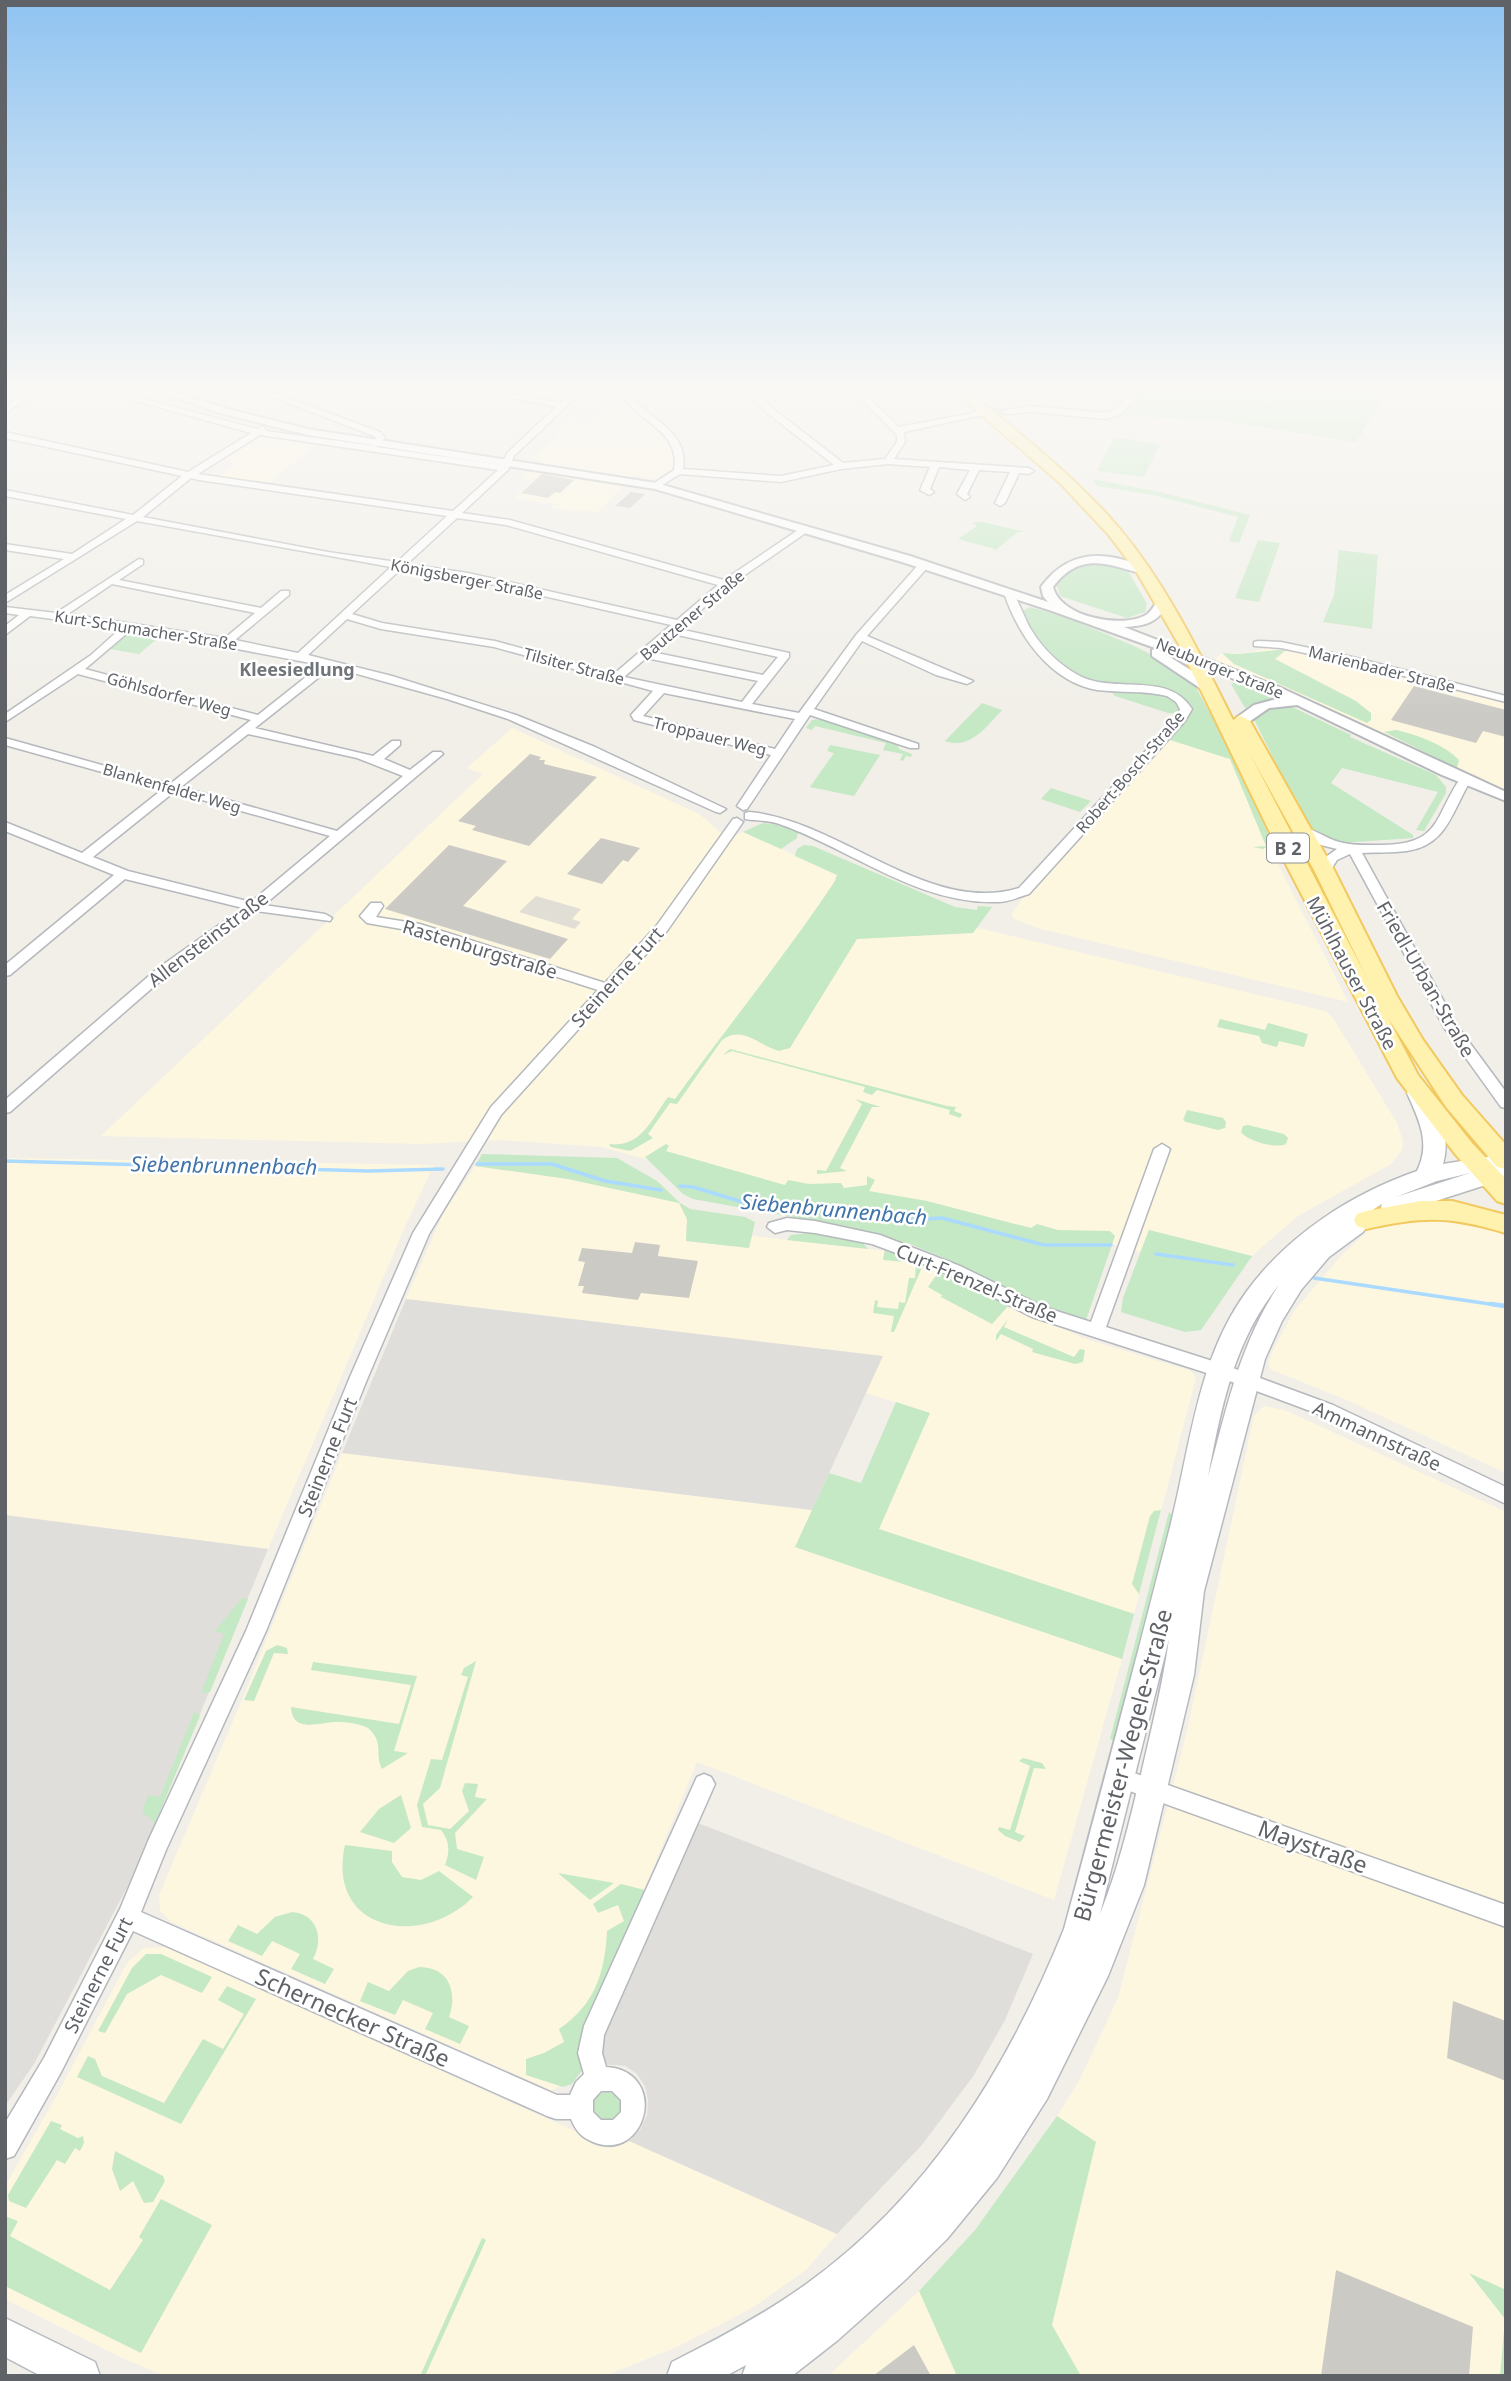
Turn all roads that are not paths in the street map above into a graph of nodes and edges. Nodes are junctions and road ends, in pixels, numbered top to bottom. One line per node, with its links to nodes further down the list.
1 (26, 497): 11 (street, Königsberger Straße)
2 (162, 497): 11 (street)
3 (348, 497): 10 (street)
4 (473, 497): 10 (street)
5 (693, 497): 12 (street, Neuburger Straße)
6 (1003, 497): 9 (street)
7 (1081, 497): 18 (main road, B 2)
8 (1092, 497): 42 (main road, B 2)
9 (1000, 503)
10 (456, 513): 16 (street); 20 (street)
11 (135, 518): 14 (street); 16 (street, Königsberger Straße)
12 (804, 530): 17 (street, Neuburger Straße); 20 (street, Bautzener Straße)
13 (5, 547): 14 (street)
14 (74, 557): 23 (street)
15 (139, 562): 19 (street)
16 (401, 565): 30 (street); 33 (street, Königsberger Straße)
17 (923, 566): 22 (street, Neuburger Straße); 35 (street, Steinerne Furt)
18 (1143, 570): 24 (main road, B 2); 25 (street)
19 (111, 581): 27 (street); 29 (street)
20 (725, 584): 33 (street, Bautzener Straße)
21 (285, 593): 27 (street)
22 (1009, 593): 25 (street, Neuburger Straße); 67 (street, Robert-Bosch-Straße)
23 (5, 600)
24 (1162, 601): 31 (street); 39 (main road, B 2)
25 (1064, 609): 31 (street, Neuburger Straße)
26 (5, 610): 28 (street, Kurt-Schumacher-Straße)
27 (263, 611): 36 (street)
28 (28, 612): 29 (street, Kurt-Schumacher-Straße); 34 (street)
29 (58, 616): 32 (street, Kurt-Schumacher-Straße)
30 (347, 616): 40 (street); 44 (street, Tilsiter Straße)
31 (1108, 624): 39 (street, Neuburger Straße); 47 (street)
32 (129, 626): 36 (street, Kurt-Schumacher-Straße); 43 (street)
33 (676, 628): 38 (street, Bautzener Straße); 45 (street, Königsberger Straße)
34 (5, 632)
35 (860, 637): 46 (street); 52 (street, Steinerne Furt)
36 (227, 642): 40 (street, Kurt-Schumacher-Straße)
37 (1258, 644): 49 (street, Marienbader Straße)
38 (645, 654): 44 (street, Bautzener Straße); 45 (street)
39 (1190, 655): 42 (street, Neuburger Straße); 47 (main road, Mühlhauser Straße / B 2)
40 (300, 657): 41 (street, Kurt-Schumacher-Straße)
41 (329, 664): 54 (street); 67 (street, Kurt-Schumacher-Straße)
42 (1211, 664): 50 (street, Neuburger Straße); 55 (main road, Mühlhauser Straße / B 2)
43 (77, 670): 53 (street); 54 (street, Göhlsdorfer Weg)
44 (616, 678): 48 (street, Tilsiter Straße)
45 (765, 679): 51 (street)
46 (967, 681)
47 (1205, 685): 80 (main road, Mühlhauser Straße / B 2)
48 (661, 689): 51 (street, Tilsiter Straße); 60 (street, Troppauer Weg)
49 (1506, 699)
50 (1302, 703): 55 (street); 64 (street, Neuburger Straße)
51 (744, 706): 52 (street, Tilsiter Straße)
52 (805, 714): 59 (street, Tilsiter Straße); 60 (street, Steinerne Furt)
53 (5, 719)
54 (261, 719): 56 (street)
55 (1241, 722): 69 (main road, Mühlhauser Straße / B 2)
56 (247, 730): 62 (street); 65 (street)
57 (5, 741): 65 (street, Blankenfelder Weg)
58 (396, 743): 62 (street)
59 (914, 746)
60 (778, 753): 67 (street, Steinerne Furt)
61 (437, 754): 63 (street, Allensteinstraße)
62 (375, 760): 63 (street)
63 (410, 776): 70 (street, Allensteinstraße)
64 (1465, 780): 66 (street, Neuburger Straße); 71 (street)
65 (173, 789): 70 (street, Blankenfelder Weg); 72 (street)
66 (1506, 797)
67 (743, 815): 79 (street, Steinerne Furt)
68 (5, 826): 72 (street)
69 (1303, 831): 71 (street); 73 (main road, Mühlhauser Straße / B 2)
70 (339, 835): 76 (street, Allensteinstraße)
71 (1354, 850): 73 (street); 81 (street, Friedl-Urban-Straße)
72 (85, 858): 74 (street)
73 (1324, 870): 84 (main road, Mühlhauser Straße / B 2)
74 (123, 874): 76 (street); 78 (street)
75 (376, 906): 79 (street, Rastenburgstraße)
76 (253, 907): 77 (street); 82 (street, Allensteinstraße)
77 (326, 918)
78 (6, 970)
79 (607, 988): 96 (street, Steinerne Furt)
80 (1418, 1093): 84 (main road, Mühlhauser Straße / B 2); 85 (main road)
81 (1506, 1103)
82 (6, 1106)
83 (1162, 1149): 90 (street)
84 (1496, 1165): 85 (main road, Bürgermeister-Wegele-Straße); 86 (main road, Mühlhauser Straße / B 2); 87 (main road, Bürgermeister-Wegele-Straße)
85 (1425, 1178): 91 (main road, Bürgermeister-Wegele-Straße)
86 (1506, 1195)
87 (1366, 1220): 88 (main road); 91 (main road, Bürgermeister-Wegele-Straße)
88 (1506, 1224)
89 (775, 1227): 90 (street, Curt-Frenzel-Straße)
90 (1096, 1331): 91 (street, Curt-Frenzel-Straße)
91 (1233, 1375): 92 (street, Ammannstraße); 94 (main road, Bürgermeister-Wegele-Straße)
92 (1506, 1496)
93 (704, 1784): 97 (street)
94 (1136, 1784): 95 (street, Maystraße); 102 (main road, Bürgermeister-Wegele-Straße); 103 (main road, Bürgermeister-Wegele-Straße)
95 (1506, 1916)
96 (128, 1917): 98 (street, Schernecker Straße); 99 (street, Steinerne Furt)
97 (598, 2080): 98 (street); 98 (street)
98 (581, 2107)
99 (5, 2147)
100 (5, 2337): 101 (main road)
101 (80, 2376)
102 (686, 2376)
103 (761, 2376)

